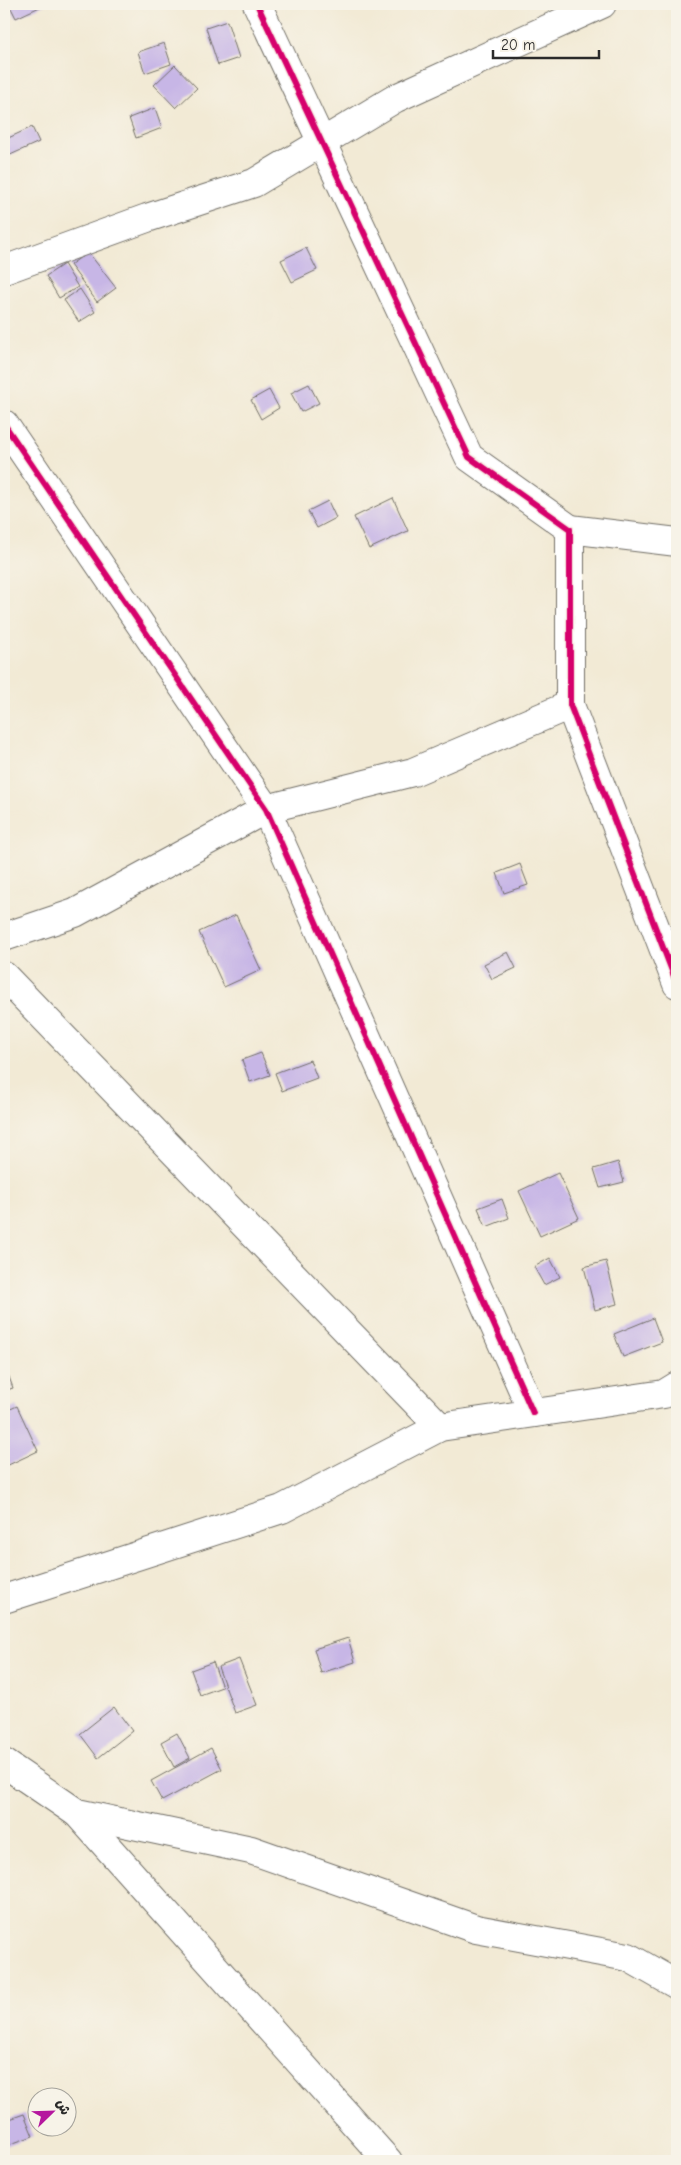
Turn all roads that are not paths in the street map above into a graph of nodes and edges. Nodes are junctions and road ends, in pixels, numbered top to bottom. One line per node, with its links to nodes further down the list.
1 (257, 4): 3 (street)
2 (602, 4): 3 (street)
3 (323, 141): 4 (street); 6 (street)
4 (4, 270)
5 (4, 424): 9 (street)
6 (570, 529): 7 (street); 8 (street)
7 (677, 542)
8 (570, 705): 9 (street); 12 (street)
9 (266, 809): 10 (street); 14 (street)
10 (4, 937)
11 (4, 976): 15 (street)
12 (677, 984)
13 (677, 1386): 14 (street)
14 (533, 1413): 15 (street)
15 (440, 1426): 16 (street)
16 (4, 1599)
17 (4, 1763): 18 (street)
18 (76, 1813): 19 (street); 20 (street)
19 (677, 1985)
20 (388, 2161)

